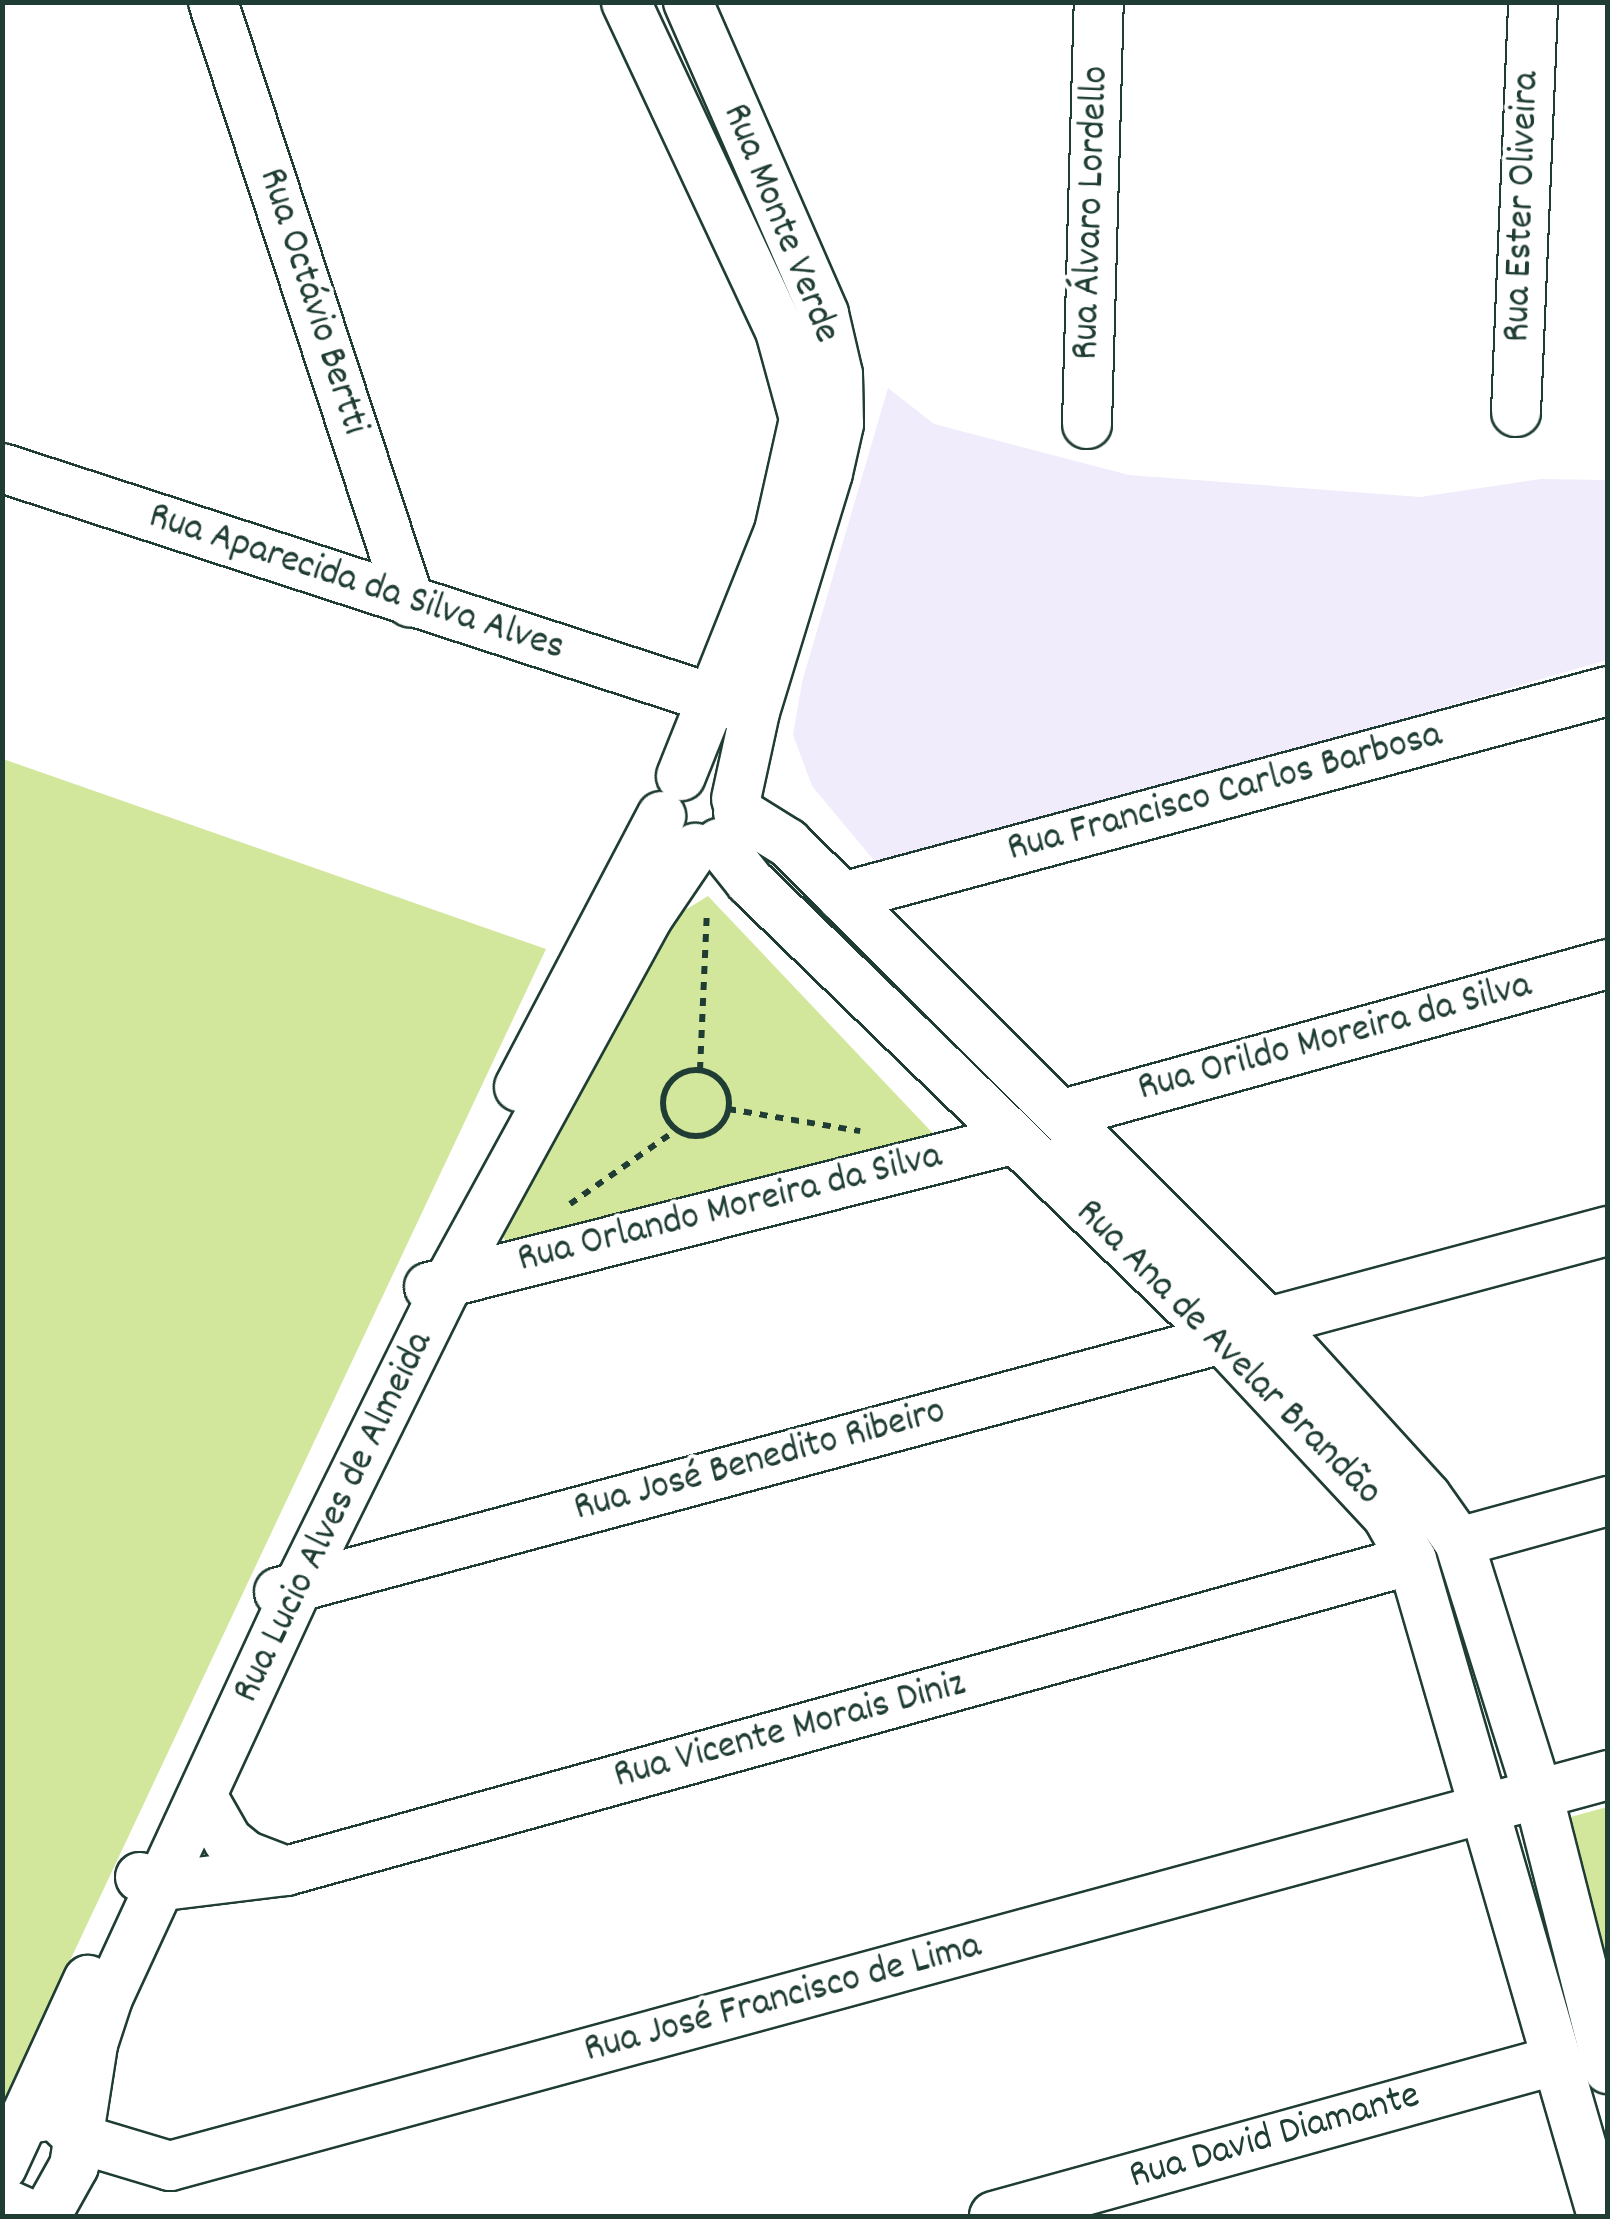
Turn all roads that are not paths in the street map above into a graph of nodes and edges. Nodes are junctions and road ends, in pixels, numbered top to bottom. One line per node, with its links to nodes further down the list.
1 (213, 2): 9 (street, Rua Octávio Bertti)
2 (626, 2): 11 (street, Rua Monte Verde)
3 (688, 2): 12 (street, Rua Monte Verde)
4 (1098, 2): 7 (street, Rua Álvaro Lordello)
5 (1533, 2): 6 (street, Rua Ester Oliveira)
6 (1516, 412)
7 (1086, 424)
8 (3, 468): 9 (street, Rua Aparecida da Silva Alves)
9 (410, 602): 11 (street, Rua Aparecida da Silva Alves)
10 (1608, 691): 14 (street, Rua Francisco Carlos Barbosa)
11 (710, 699): 12 (street, Rua Aparecida da Silva Alves); 13 (street, Rua Monte Verde)
12 (755, 712): 13 (street, Rua Monte Verde)
13 (705, 816): 14 (street, Rua Ana de Avelar Brandão); 17 (street, Rua Ana de Avelar Brandão); 19 (street, Rua Lucio Alves de Almeida)
14 (842, 897): 16 (street, Rua Ana de Avelar Brandão)
15 (1608, 964): 16 (street, Rua Orildo Moreira da Silva)
16 (1063, 1114): 20 (street, Rua Ana de Avelar Brandão)
17 (1012, 1140): 19 (street, Rua Orlando Moreira da Silva); 21 (street, Rua Ana de Avelar Brandão)
18 (1608, 1230): 20 (street)
19 (432, 1286): 25 (street, Rua Lucio Alves de Almeida)
20 (1268, 1322): 23 (street, Rua Ana de Avelar Brandão)
21 (1222, 1339): 24 (street, Rua Ana de Avelar Brandão); 25 (street, Rua José Benedito Ribeiro)
22 (1608, 1502): 23 (street)
23 (1459, 1542): 27 (street, Rua Ana de Avelar Brandão)
24 (1412, 1560): 29 (street, Rua Ana de Avelar Brandão); 30 (street, Rua Vicente Morais Diniz)
25 (278, 1593): 28 (street, Rua Lucio Alves de Almeida); 31 (street, Rua Lucio Alves de Almeida)
26 (1608, 1775): 27 (street, Rua José Francisco de Lima)
27 (1538, 1794): 29 (street, Rua José Francisco de Lima); 33 (street, Rua Ana de Avelar Brandão)
28 (204, 1798): 30 (street); 31 (street, Rua Lucio Alves de Almeida)
29 (1487, 1810): 32 (street, Rua Ana de Avelar Brandão); 35 (street, Rua José Francisco de Lima)
30 (286, 1871): 31 (street, Rua Vicente Morais Diniz)
31 (150, 1881): 34 (street, Rua Lucio Alves de Almeida); 35 (street, Rua Lucio Alves de Almeida)
32 (1557, 2060): 40 (street, Rua David Diamante); 41 (street, Rua Ana de Avelar Brandão)
33 (1608, 2070)
34 (22, 2120): 35 (street, Rua José Francisco de Lima); 36 (street, Rua Lucio Alves de Almeida)
35 (80, 2139): 39 (street, Rua Lucio Alves de Almeida)
36 (2, 2167)
37 (2, 2202): 38 (street)
38 (34, 2216)
39 (46, 2216)
40 (994, 2216)
41 (1602, 2216)

